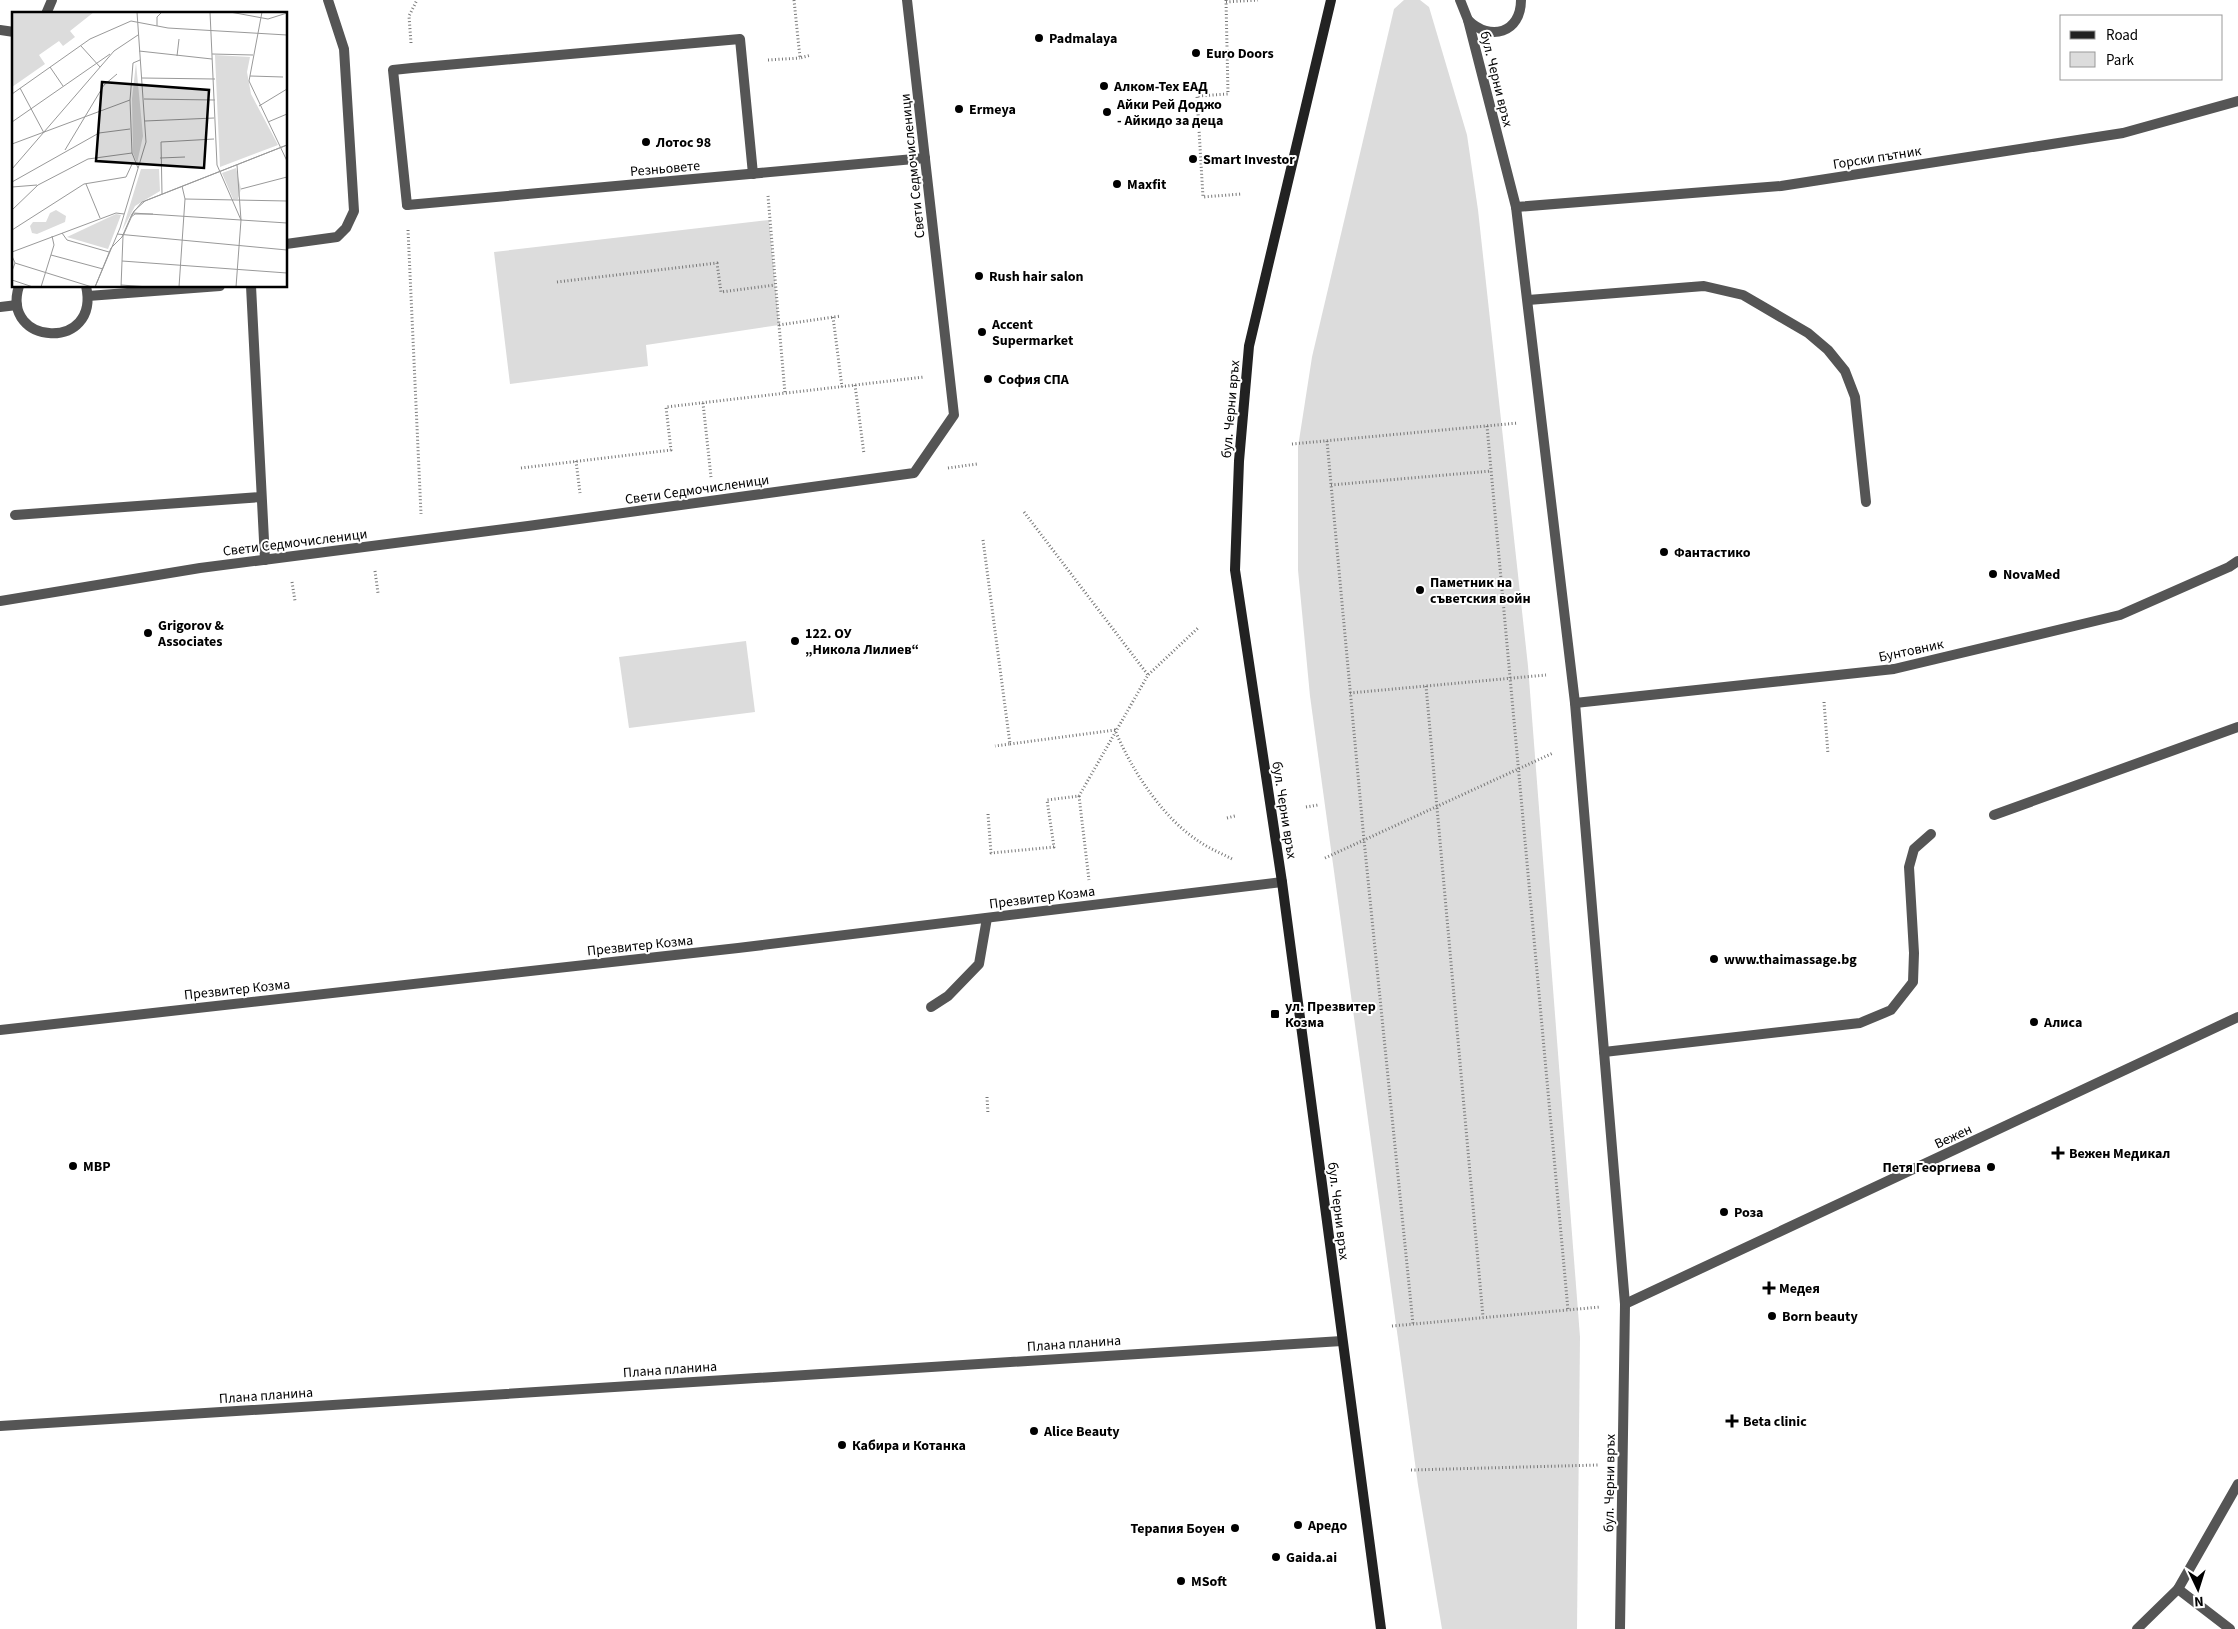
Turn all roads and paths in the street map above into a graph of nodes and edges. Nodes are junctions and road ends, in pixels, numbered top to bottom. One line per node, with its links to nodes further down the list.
1 (52, 0): 11 (street)
2 (328, 0): 24 (street)
3 (418, 0): 12 (path)
4 (794, 0): 15 (path)
5 (907, 0): 18 (street, Свети Седмочисленици)
6 (1258, 0): 10 (path)
7 (1331, 0): 89 (main road, бул. Черни връх)
8 (1460, 0): 13 (street, бул. Черни връх)
9 (1521, 0): 13 (street)
10 (1226, 1): 21 (path)
11 (47, 12)
12 (409, 16)
13 (1468, 20): 23 (street, бул. Черни връх)
14 (811, 56): 15 (path)
15 (800, 58): 16 (path)
16 (742, 63): 20 (street); 22 (street)
17 (2238, 101): 23 (street, Горски пътник)
18 (925, 158): 19 (street, Резньовете); 37 (street, Свети Седмочисленици)
19 (767, 172): 20 (street, Резньовете); 26 (path)
20 (753, 174): 22 (street, Резньовете)
21 (1241, 194)
22 (407, 205): 57 (path)
23 (1516, 207): 31 (street, бул. Черни връх)
24 (288, 244)
25 (557, 282): 26 (path)
26 (775, 286): 36 (path)
27 (19, 288): 32 (street)
28 (167, 288): 30 (street)
29 (251, 288): 51 (street)
30 (87, 291): 32 (street)
31 (1528, 300): 42 (street, бул. Черни връх); 53 (street)
32 (17, 306): 33 (street)
33 (0, 307)
34 (841, 316): 35 (path)
35 (833, 317): 36 (path); 39 (path)
36 (779, 325): 40 (path)
37 (950, 374): 38 (path); 52 (street, Свети Седмочисленици)
38 (855, 385): 39 (path); 45 (path)
39 (842, 387): 40 (path)
40 (785, 393): 41 (path)
41 (703, 403): 47 (path); 52 (path)
42 (1542, 421): 43 (path); 63 (street, бул. Черни връх)
43 (1487, 426): 44 (path); 49 (path)
44 (1327, 441): 46 (path); 50 (path)
45 (862, 443)
46 (1292, 444)
47 (576, 461): 48 (path); 56 (path)
48 (521, 468)
49 (1491, 470): 50 (path); 65 (path)
50 (1331, 485): 67 (path)
51 (261, 497): 55 (street); 59 (street)
52 (714, 501): 56 (street, Свети Седмочисленици)
53 (1866, 502)
54 (1024, 512): 64 (path)
55 (14, 515)
56 (583, 519): 57 (street, Свети Седмочисленици)
57 (422, 540): 59 (street, Свети Седмочисленици)
58 (983, 540): 73 (path)
59 (265, 560): 61 (street, Свети Седмочисленици)
60 (2238, 561): 68 (street, Бунтовник)
61 (0, 601)
62 (1198, 628): 64 (path)
63 (1571, 673): 65 (path); 68 (street, бул. Черни връх)
64 (1148, 675): 71 (path)
65 (1510, 678): 66 (path); 76 (path)
66 (1426, 686): 67 (path); 80 (path)
67 (1350, 693): 86 (path)
68 (1575, 703): 72 (street, бул. Черни връх)
69 (1824, 708): 75 (path)
70 (2238, 727): 82 (street)
71 (1115, 730): 73 (path); 77 (path); 88 (path)
72 (1579, 742): 76 (path); 95 (street, бул. Черни връх)
73 (1010, 744): 74 (path)
74 (995, 746)
75 (1828, 754)
76 (1518, 769): 80 (path); 99 (path)
77 (1079, 796): 81 (path); 90 (path)
78 (1318, 805): 79 (path)
79 (1306, 807)
80 (1437, 807): 86 (path); 100 (path)
81 (988, 814)
82 (1994, 815)
83 (1235, 816): 84 (path)
84 (1227, 818)
85 (1930, 834): 95 (street)
86 (1364, 840): 87 (path); 101 (path)
87 (1325, 858)
88 (1234, 860)
89 (1282, 882): 90 (street, Презвитер Козма); 103 (main road, бул. Черни връх)
90 (1092, 905): 91 (street, Презвитер Козма)
91 (986, 918): 92 (street); 94 (street, Презвитер Козма)
92 (931, 1006)
93 (2238, 1017): 98 (street, Вежен)
94 (0, 1030)
95 (1604, 1052): 98 (street, бул. Черни връх)
96 (987, 1097): 97 (path)
97 (988, 1114)
98 (1625, 1304): 99 (path); 105 (street, бул. Черни връх)
99 (1568, 1310): 100 (path)
100 (1483, 1317): 101 (path)
101 (1413, 1324): 102 (path)
102 (1392, 1326)
103 (1342, 1340): 104 (street, Плана планина); 109 (main road, бул. Черни връх)
104 (0, 1426)
105 (1623, 1464): 106 (path); 110 (street, бул. Черни връх)
106 (1412, 1470)
107 (2238, 1484): 108 (street)
108 (2178, 1589): 111 (street); 112 (street)
109 (1381, 1629)
110 (1620, 1629)
111 (2137, 1629)
112 (2230, 1629)

